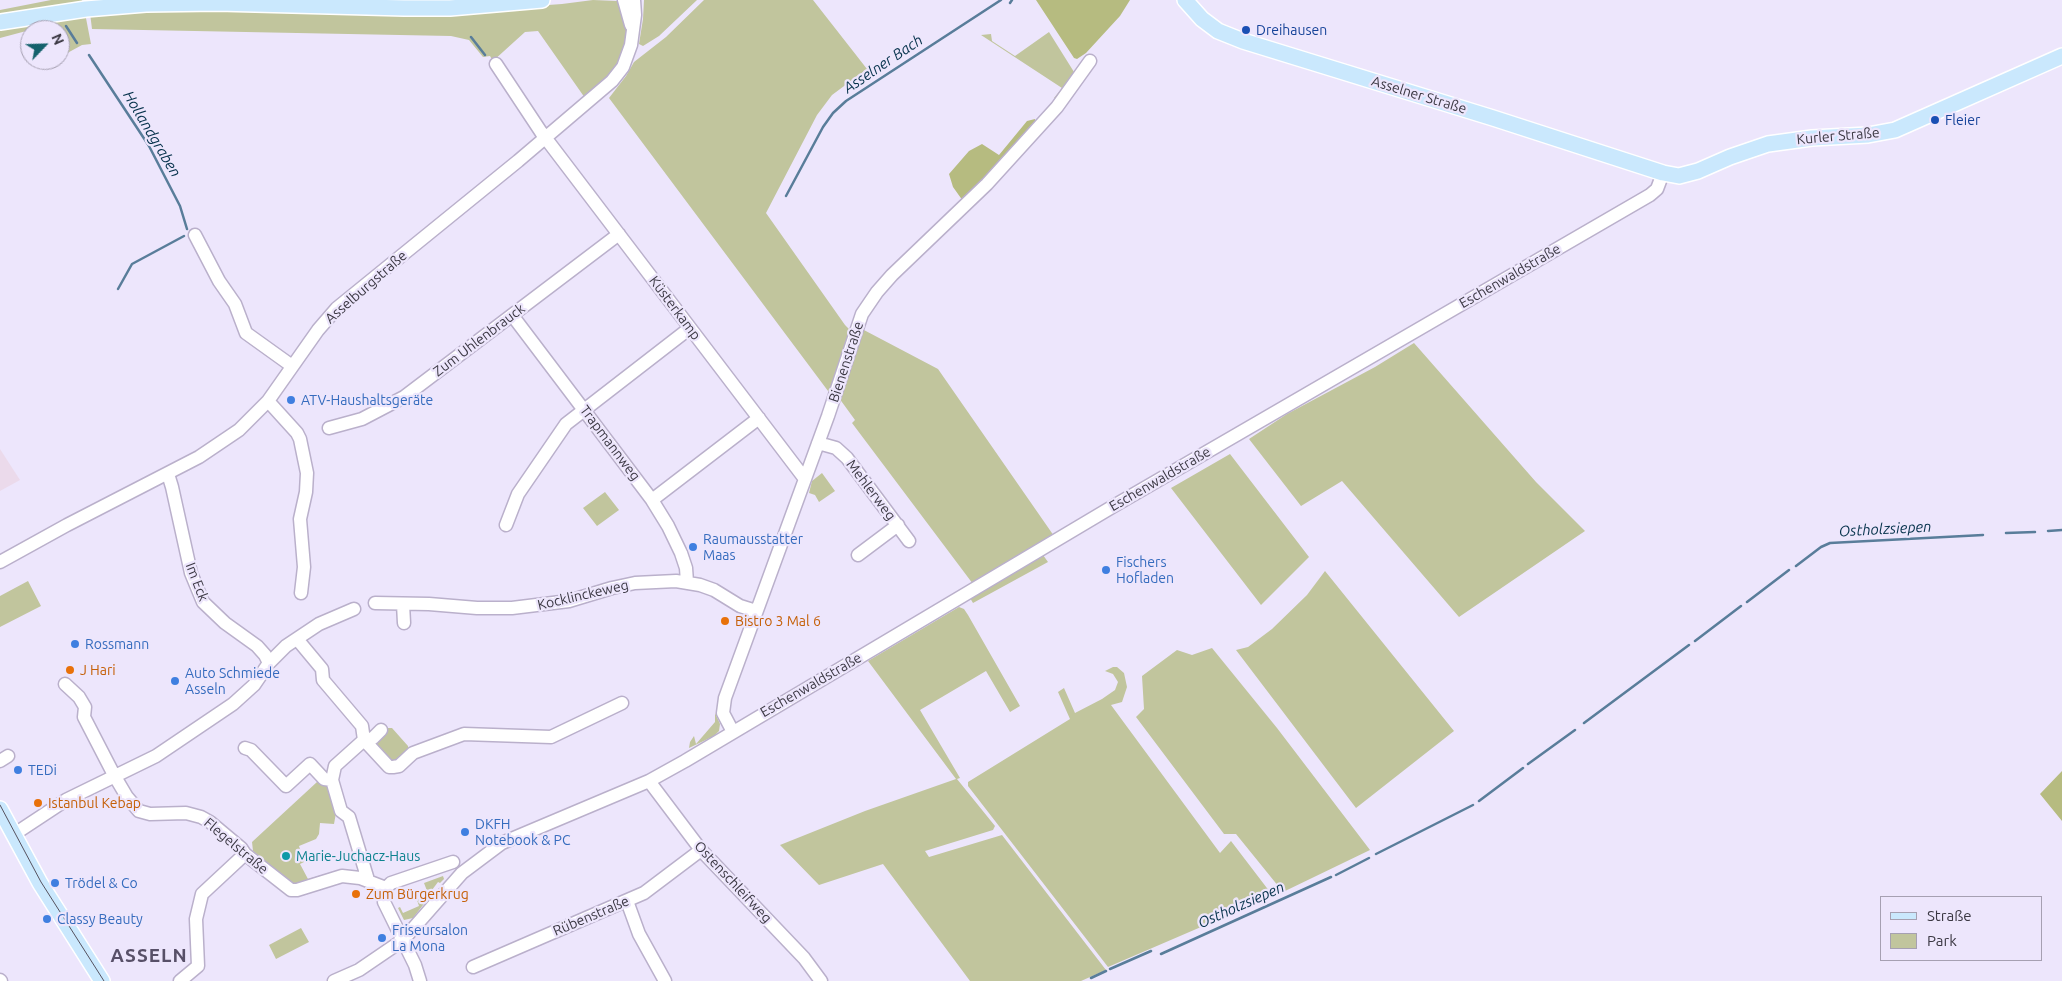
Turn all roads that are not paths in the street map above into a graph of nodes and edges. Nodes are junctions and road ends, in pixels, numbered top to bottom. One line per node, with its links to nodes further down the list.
1 (542, 0): 5 (main road)
2 (624, 0): 6 (street, Asselburgstraße)
3 (634, 0): 6 (street, Asselburgstraße)
4 (1184, 0): 11 (main road, Asselner Straße)
5 (0, 22)
6 (632, 30): 10 (street, Asselburgstraße)
7 (2062, 56): 11 (main road, Kurler Straße)
8 (1090, 61): 21 (street, Bienenstraße)
9 (496, 64): 10 (street, Küsterkamp)
10 (545, 138): 12 (street, Küsterkamp); 16 (street, Asselburgstraße)
11 (1664, 173): 42 (street, Eschenwaldstraße)
12 (619, 234): 14 (street, Zum Uhlenbrauck); 15 (street, Küsterkamp)
13 (195, 235): 16 (street)
14 (512, 315): 18 (street, Trapmannweg); 20 (street, Zum Uhlenbrauck)
15 (690, 328): 18 (street); 19 (street, Küsterkamp)
16 (292, 366): 17 (street, Asselburgstraße)
17 (268, 401): 22 (street, Asselburgstraße); 31 (street)
18 (584, 410): 24 (street, Trapmannweg); 25 (street)
19 (760, 418): 23 (street, Küsterkamp); 24 (street)
20 (329, 428)
21 (818, 443): 23 (street, Bienenstraße); 26 (street, Mehlerweg)
22 (168, 474): 29 (street, Asselburgstraße); 38 (street, Im Eck)
23 (805, 478): 35 (street, Bienenstraße)
24 (652, 500): 30 (street, Trapmannweg)
25 (506, 524)
26 (898, 525): 27 (street, Mehlerweg); 28 (street, Mehlerweg)
27 (909, 541)
28 (858, 556)
29 (0, 562)
30 (687, 582): 33 (street, Kocklinckeweg); 35 (street, Kocklinckeweg)
31 (300, 593)
32 (375, 604): 33 (street, Kocklinckeweg)
33 (403, 604): 36 (street)
34 (354, 609): 37 (street)
35 (756, 611): 42 (street, Bienenstraße)
36 (404, 623)
37 (297, 638): 38 (street); 43 (street)
38 (269, 663): 45 (street)
39 (65, 684): 45 (street, Flegelstraße)
40 (622, 703): 43 (street)
41 (381, 730): 43 (street)
42 (733, 732): 47 (street, Eschenwaldstraße)
43 (364, 740): 46 (street)
44 (245, 748): 46 (street)
45 (114, 775): 49 (street); 51 (street, Flegelstraße)
46 (332, 780): 53 (street)
47 (650, 781): 50 (street, Ostenschleifweg); 56 (street, Eschenwaldstraße)
48 (0, 809): 49 (main road)
49 (13, 835): 58 (main road)
50 (701, 850): 55 (street, Rübenstraße); 63 (street, Ostenschleifweg)
51 (245, 854): 53 (street, Flegelstraße); 59 (street)
52 (453, 862): 54 (street)
53 (368, 880): 54 (street, Flegelstraße)
54 (386, 888): 56 (street)
55 (627, 901): 57 (street, Rübenstraße); 62 (street)
56 (403, 940): 60 (street, Eschenwaldstraße); 61 (street)
57 (473, 967)
58 (102, 981)
59 (180, 981)
60 (334, 981)
61 (420, 981)
62 (665, 981)
63 (821, 981)

